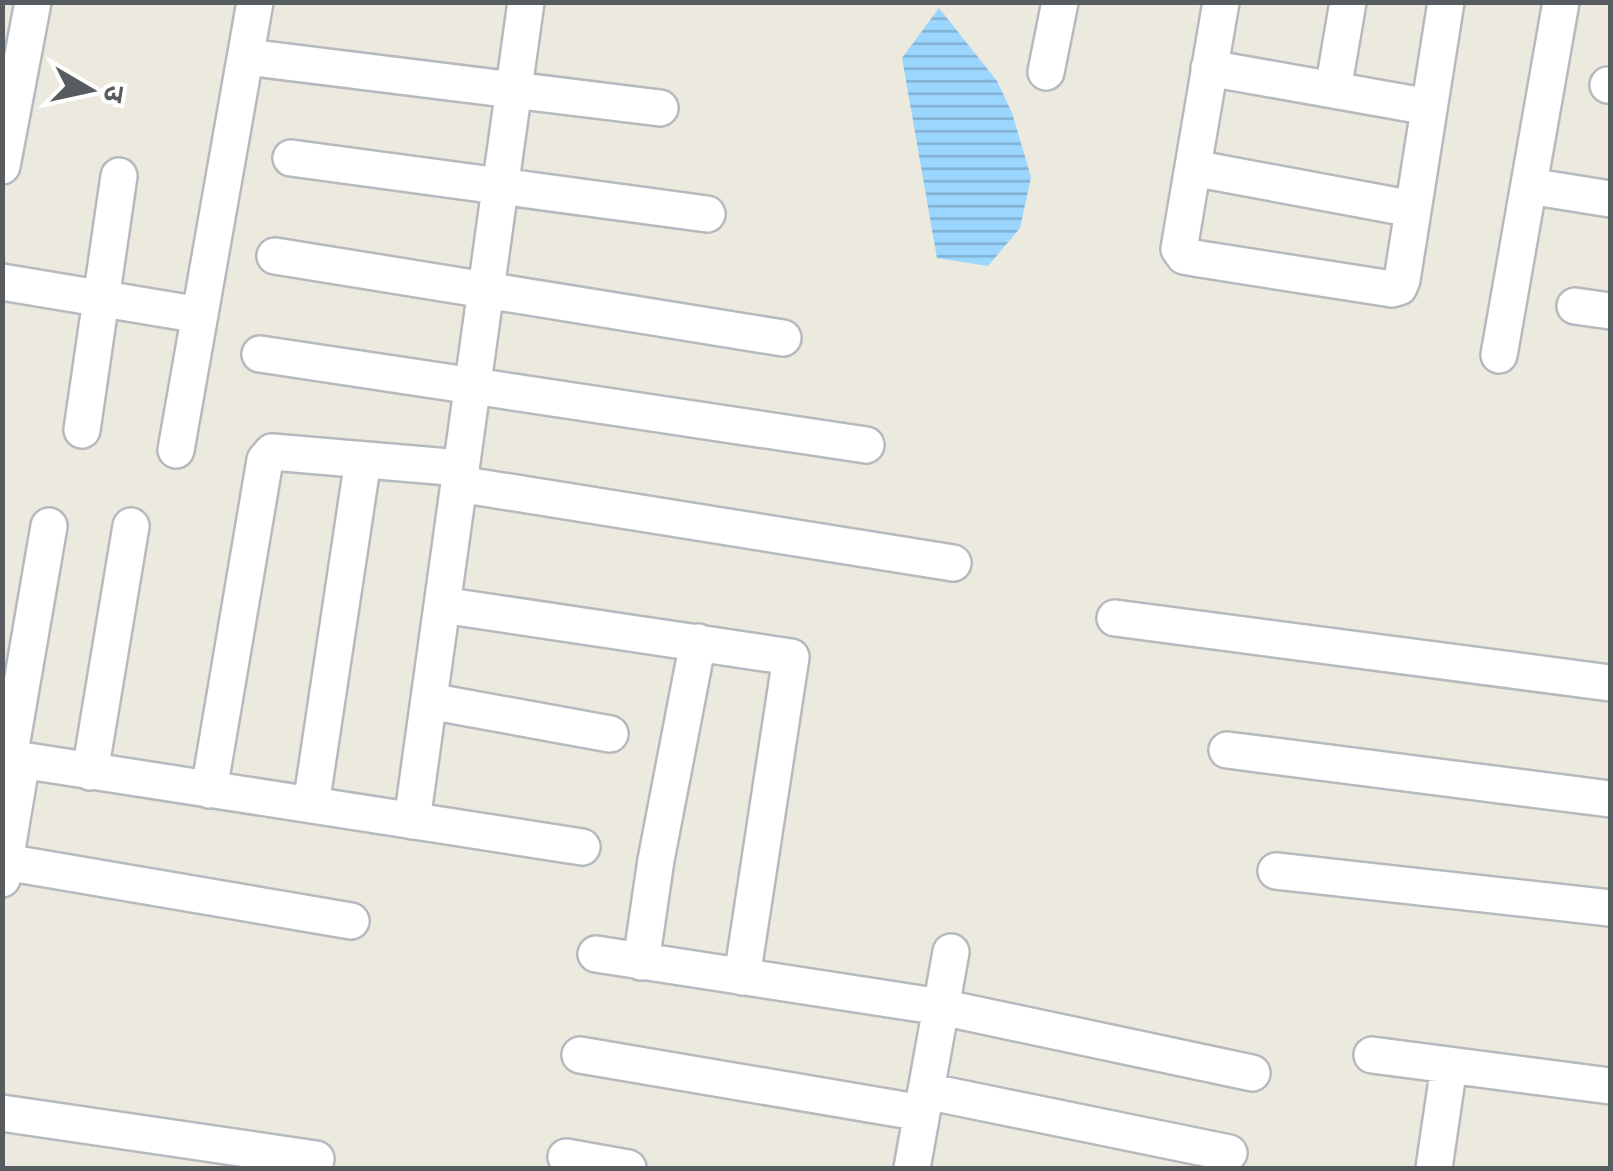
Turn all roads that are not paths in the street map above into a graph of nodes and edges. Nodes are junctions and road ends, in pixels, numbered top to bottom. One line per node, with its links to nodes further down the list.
1 (33, 2): 17 (street)
2 (256, 2): 9 (street)
3 (526, 2): 12 (street)
4 (1060, 2): 11 (street)
5 (1221, 2): 10 (street)
6 (1348, 2): 13 (street)
7 (1446, 2): 14 (street)
8 (1561, 2): 21 (street)
9 (246, 57): 12 (street); 31 (street)
10 (1210, 68): 13 (street); 18 (street)
11 (1046, 72)
12 (514, 90): 15 (street); 20 (street)
13 (1334, 90): 14 (street)
14 (1429, 107): 23 (street)
15 (660, 108)
16 (292, 158): 20 (street)
17 (2, 166)
18 (1193, 168): 23 (street); 23 (street)
19 (119, 176): 28 (street)
20 (500, 186): 24 (street); 27 (street)
21 (1529, 186): 22 (street); 34 (street)
22 (1610, 199)
23 (1413, 208)
24 (707, 214)
25 (275, 256): 27 (street)
26 (2, 282): 28 (street)
27 (486, 289): 32 (street); 35 (street)
28 (102, 299): 31 (street); 36 (street)
29 (1575, 306): 30 (street)
30 (1610, 311)
31 (200, 316): 38 (street)
32 (783, 338)
33 (260, 354): 35 (street)
34 (1500, 355)
35 (473, 384): 37 (street); 40 (street)
36 (82, 430)
37 (866, 445)
38 (176, 450)
39 (363, 460): 40 (street); 53 (street); 55 (street)
40 (460, 476): 43 (street); 44 (street)
41 (49, 526): 51 (street)
42 (131, 526): 52 (street)
43 (953, 562)
44 (442, 605): 46 (street); 48 (street)
45 (1115, 618): 47 (street)
46 (698, 642): 64 (street); 65 (street)
47 (1610, 682)
48 (429, 701): 49 (street); 56 (street)
49 (610, 734)
50 (1226, 750): 54 (street)
51 (11, 758): 52 (street); 58 (street)
52 (90, 772): 53 (street)
53 (209, 790): 55 (street)
54 (1610, 799)
55 (311, 806): 56 (street)
56 (412, 821): 57 (street)
57 (582, 848)
58 (4, 870): 61 (street)
59 (1276, 871): 60 (street)
60 (1610, 908)
61 (352, 922)
62 (951, 952): 66 (street)
63 (596, 954): 64 (street)
64 (641, 962): 65 (street)
65 (742, 977): 66 (street)
66 (941, 1007): 70 (street); 72 (street)
67 (580, 1055): 72 (street)
68 (1372, 1055): 69 (street)
69 (1449, 1066): 71 (street); 79 (street)
70 (1252, 1072)
71 (1610, 1086)
72 (924, 1102): 74 (street); 78 (street)
73 (2, 1114): 76 (street)
74 (1229, 1153)
75 (566, 1158): 77 (street)
76 (316, 1159)
77 (628, 1168)
78 (912, 1168)
79 (1434, 1168)

